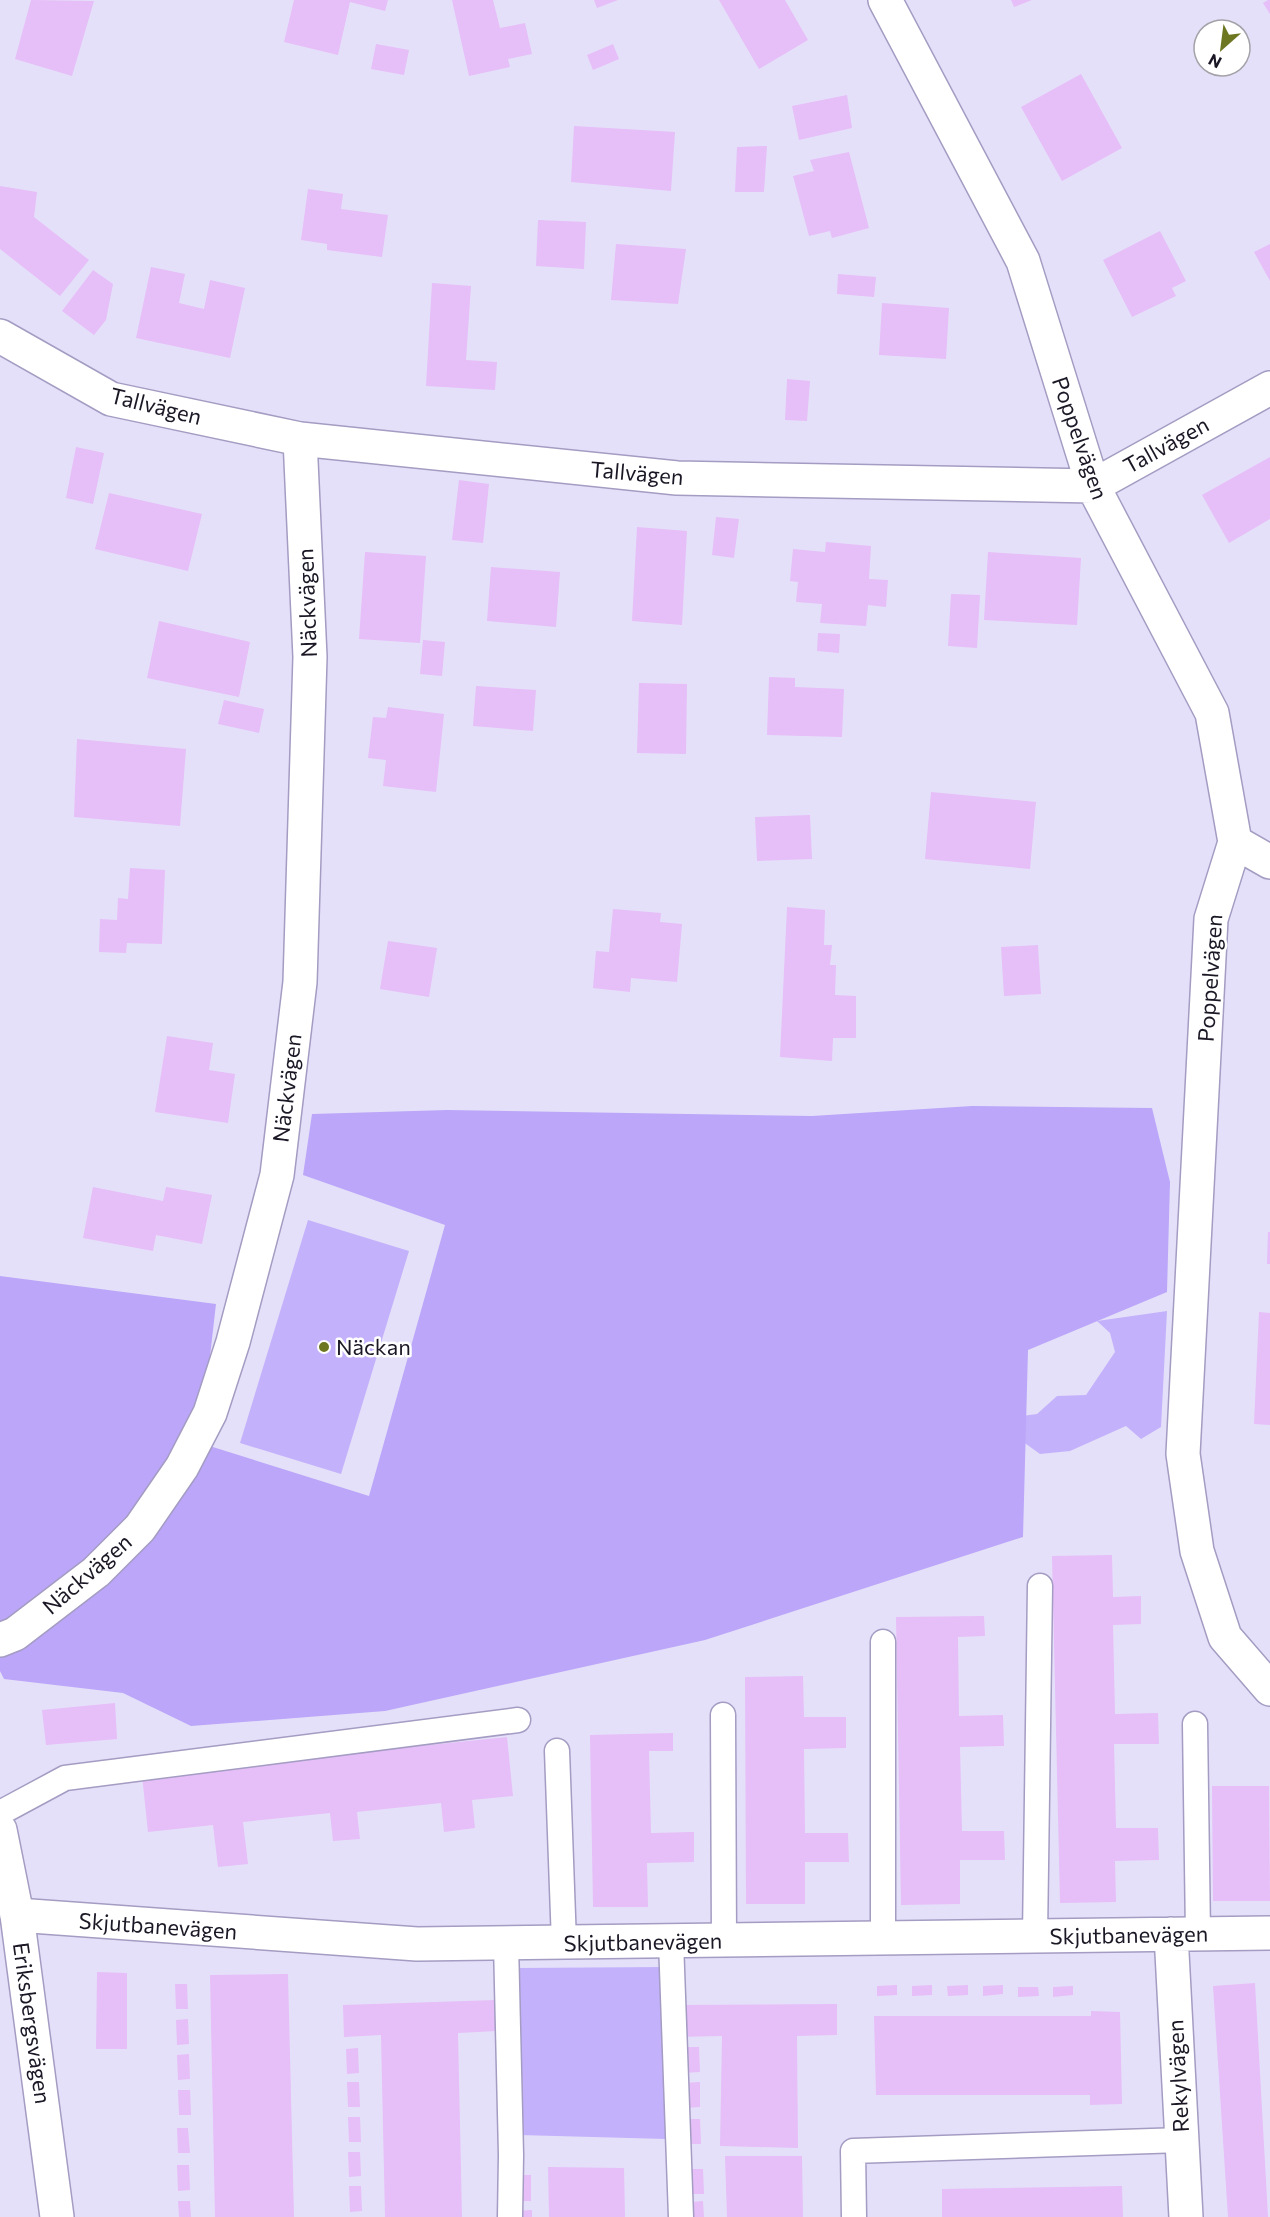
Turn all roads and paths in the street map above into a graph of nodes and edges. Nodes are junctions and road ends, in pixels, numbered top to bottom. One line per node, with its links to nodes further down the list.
1 (885, 0): 5 (street, Poppelvägen)
2 (0, 336): 4 (street, Tallvägen)
3 (1270, 387): 5 (street, Tallvägen)
4 (300, 439): 5 (street, Tallvägen); 9 (street, Näckvägen)
5 (1093, 486): 6 (street, Poppelvägen)
6 (1235, 842): 7 (street); 11 (street, Poppelvägen)
7 (1270, 862)
8 (1040, 1586): 21 (lane)
9 (0, 1640)
10 (883, 1642): 22 (lane)
11 (1270, 1689)
12 (723, 1715): 24 (lane)
13 (518, 1720): 16 (lane)
14 (1195, 1724): 20 (lane)
15 (557, 1751): 26 (lane)
16 (0, 1813)
17 (0, 1830): 18 (street, Eriksbergsvägen)
18 (18, 1915): 25 (street, Skjutbanevägen); 28 (street, Eriksbergsvägen)
19 (1270, 1933): 20 (street, Skjutbanevägen)
20 (1184, 1934): 21 (street, Skjutbanevägen); 27 (street, Rekylvägen)
21 (1035, 1936): 22 (street, Skjutbanevägen)
22 (883, 1938): 24 (street, Skjutbanevägen)
23 (671, 1941): 24 (street, Skjutbanevägen); 26 (street, Skjutbanevägen); 30 (lane)
24 (724, 1941)
25 (506, 1943): 26 (street, Skjutbanevägen); 29 (lane)
26 (564, 1943)
27 (1182, 2139): 31 (lane); 32 (street, Rekylvägen)
28 (57, 2217)
29 (510, 2217)
30 (681, 2217)
31 (854, 2217)
32 (1186, 2217)

